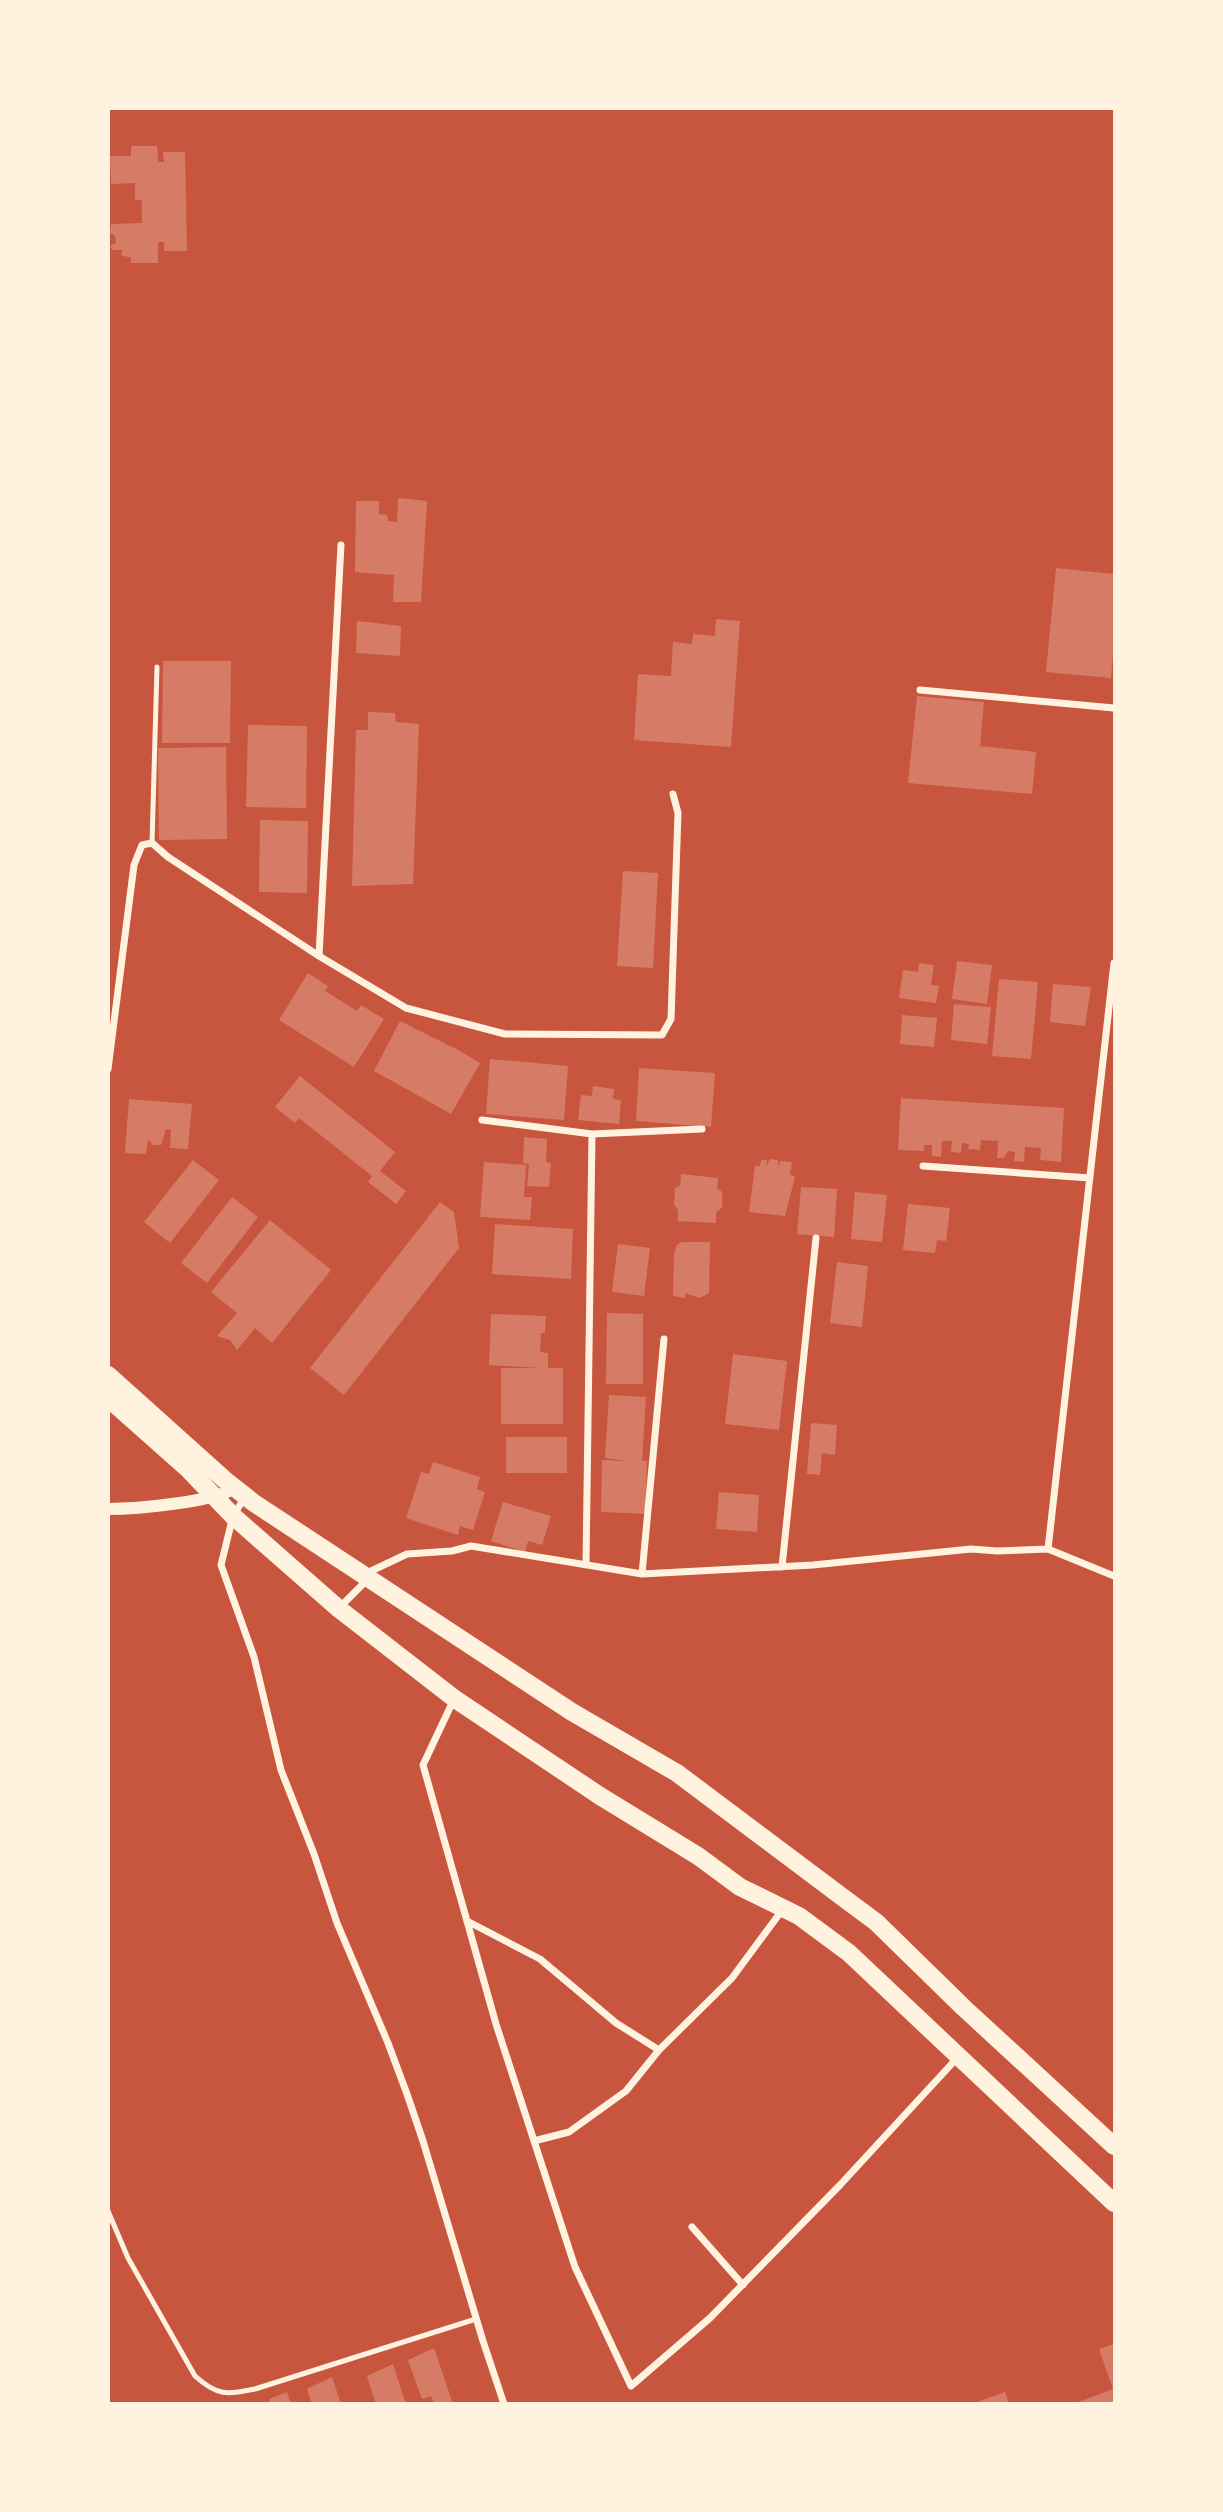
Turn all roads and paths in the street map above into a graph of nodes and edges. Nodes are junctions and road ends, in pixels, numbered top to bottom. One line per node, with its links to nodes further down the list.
1 (341, 545): 7 (street)
2 (156, 667): 6 (lane)
3 (920, 690): 4 (street)
4 (1115, 708)
5 (673, 794): 7 (street)
6 (152, 843): 7 (street); 9 (street)
7 (319, 956)
8 (1115, 963): 14 (street)
9 (108, 1069)
10 (482, 1119): 12 (street)
11 (702, 1129): 12 (street)
12 (592, 1133): 24 (street)
13 (923, 1166): 14 (street)
14 (1090, 1178): 23 (street)
15 (816, 1238): 25 (street)
16 (664, 1339): 26 (street)
17 (108, 1375): 19 (main road)
18 (108, 1398): 20 (main road)
19 (240, 1492): 20 (street); 22 (street); 28 (main road)
20 (212, 1495): 21 (street); 22 (main road)
21 (108, 1509)
22 (233, 1516): 29 (main road); 43 (street)
23 (1048, 1549): 25 (street); 27 (street)
24 (586, 1565): 26 (street); 28 (street)
25 (782, 1567): 26 (street)
26 (642, 1574)
27 (1115, 1576)
28 (368, 1578): 29 (street); 36 (main road)
29 (339, 1609): 30 (main road)
30 (455, 1699): 31 (main road); 32 (street)
31 (784, 1908): 33 (street); 34 (main road)
32 (467, 1921): 33 (street); 35 (street)
33 (659, 2050): 35 (street)
34 (959, 2056): 37 (main road); 42 (street)
35 (534, 2141): 42 (street)
36 (1115, 2146)
37 (1115, 2203)
38 (108, 2211): 40 (lane)
39 (692, 2227): 42 (street)
40 (116, 2229): 41 (lane); 43 (lane)
41 (108, 2232)
42 (743, 2285)
43 (476, 2319): 44 (street)
44 (504, 2403)

